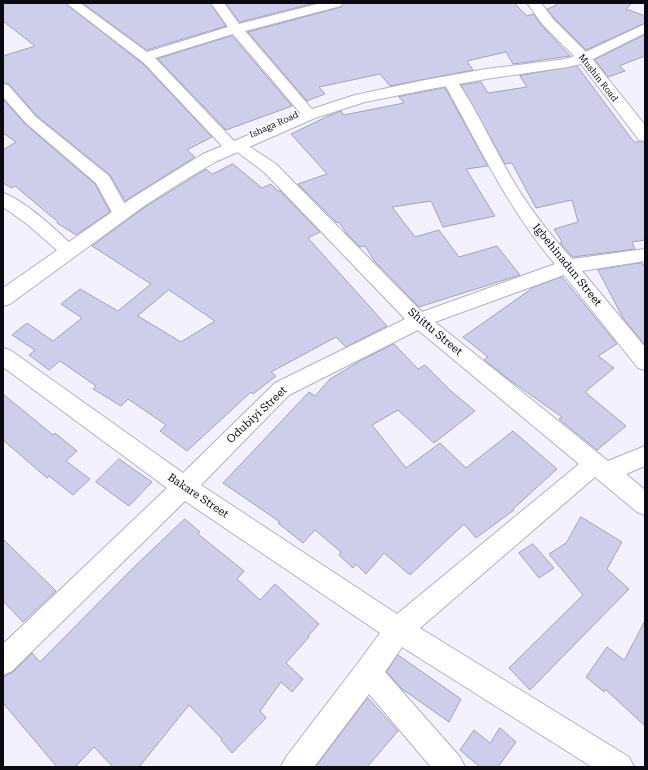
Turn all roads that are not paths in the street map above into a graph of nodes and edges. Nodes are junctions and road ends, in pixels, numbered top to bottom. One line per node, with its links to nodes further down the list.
1 (72, 3): 7 (street, Shittu Street)
2 (217, 3): 6 (street)
3 (336, 3): 6 (street)
4 (534, 3): 8 (main road, Mushin Road)
5 (645, 28): 8 (main road, Ishaga Road)
6 (236, 29): 7 (street); 11 (street)
7 (144, 57): 13 (street, Shittu Street)
8 (584, 58): 9 (main road, Ishaga Road); 11 (main road, Ishaga Road); 12 (main road, Mushin Road)
9 (450, 81): 13 (main road, Ishaga Road); 18 (street, Igbehinadun Street)
10 (3, 88): 15 (street)
11 (306, 111): 13 (main road, Ishaga Road)
12 (645, 136)
13 (233, 145): 15 (main road, Ishaga Road); 20 (main road, Ishaga Road); 21 (street, Shittu Street)
14 (3, 199): 16 (street)
15 (119, 210): 16 (main road, Ishaga Road)
16 (64, 248): 19 (main road, Ishaga Road)
17 (645, 255): 18 (street, Odubiyi Street)
18 (568, 266): 21 (street, Odubiyi Street); 23 (street, Igbehinadun Street)
19 (3, 292)
20 (3, 299)
21 (420, 320): 25 (street, Shittu Street); 26 (street, Odubiyi Street)
22 (3, 356): 26 (street, Bakare Street)
23 (645, 362)
24 (645, 456): 25 (street)
25 (601, 467): 27 (street, Shittu Street); 28 (street)
26 (184, 487): 28 (street, Bakare Street); 29 (street, Odubiyi Street)
27 (645, 504)
28 (398, 630): 30 (street); 33 (street, Bakare Street)
29 (3, 662)
30 (368, 673): 31 (street); 32 (street)
31 (296, 767)
32 (450, 767)
33 (619, 767)

